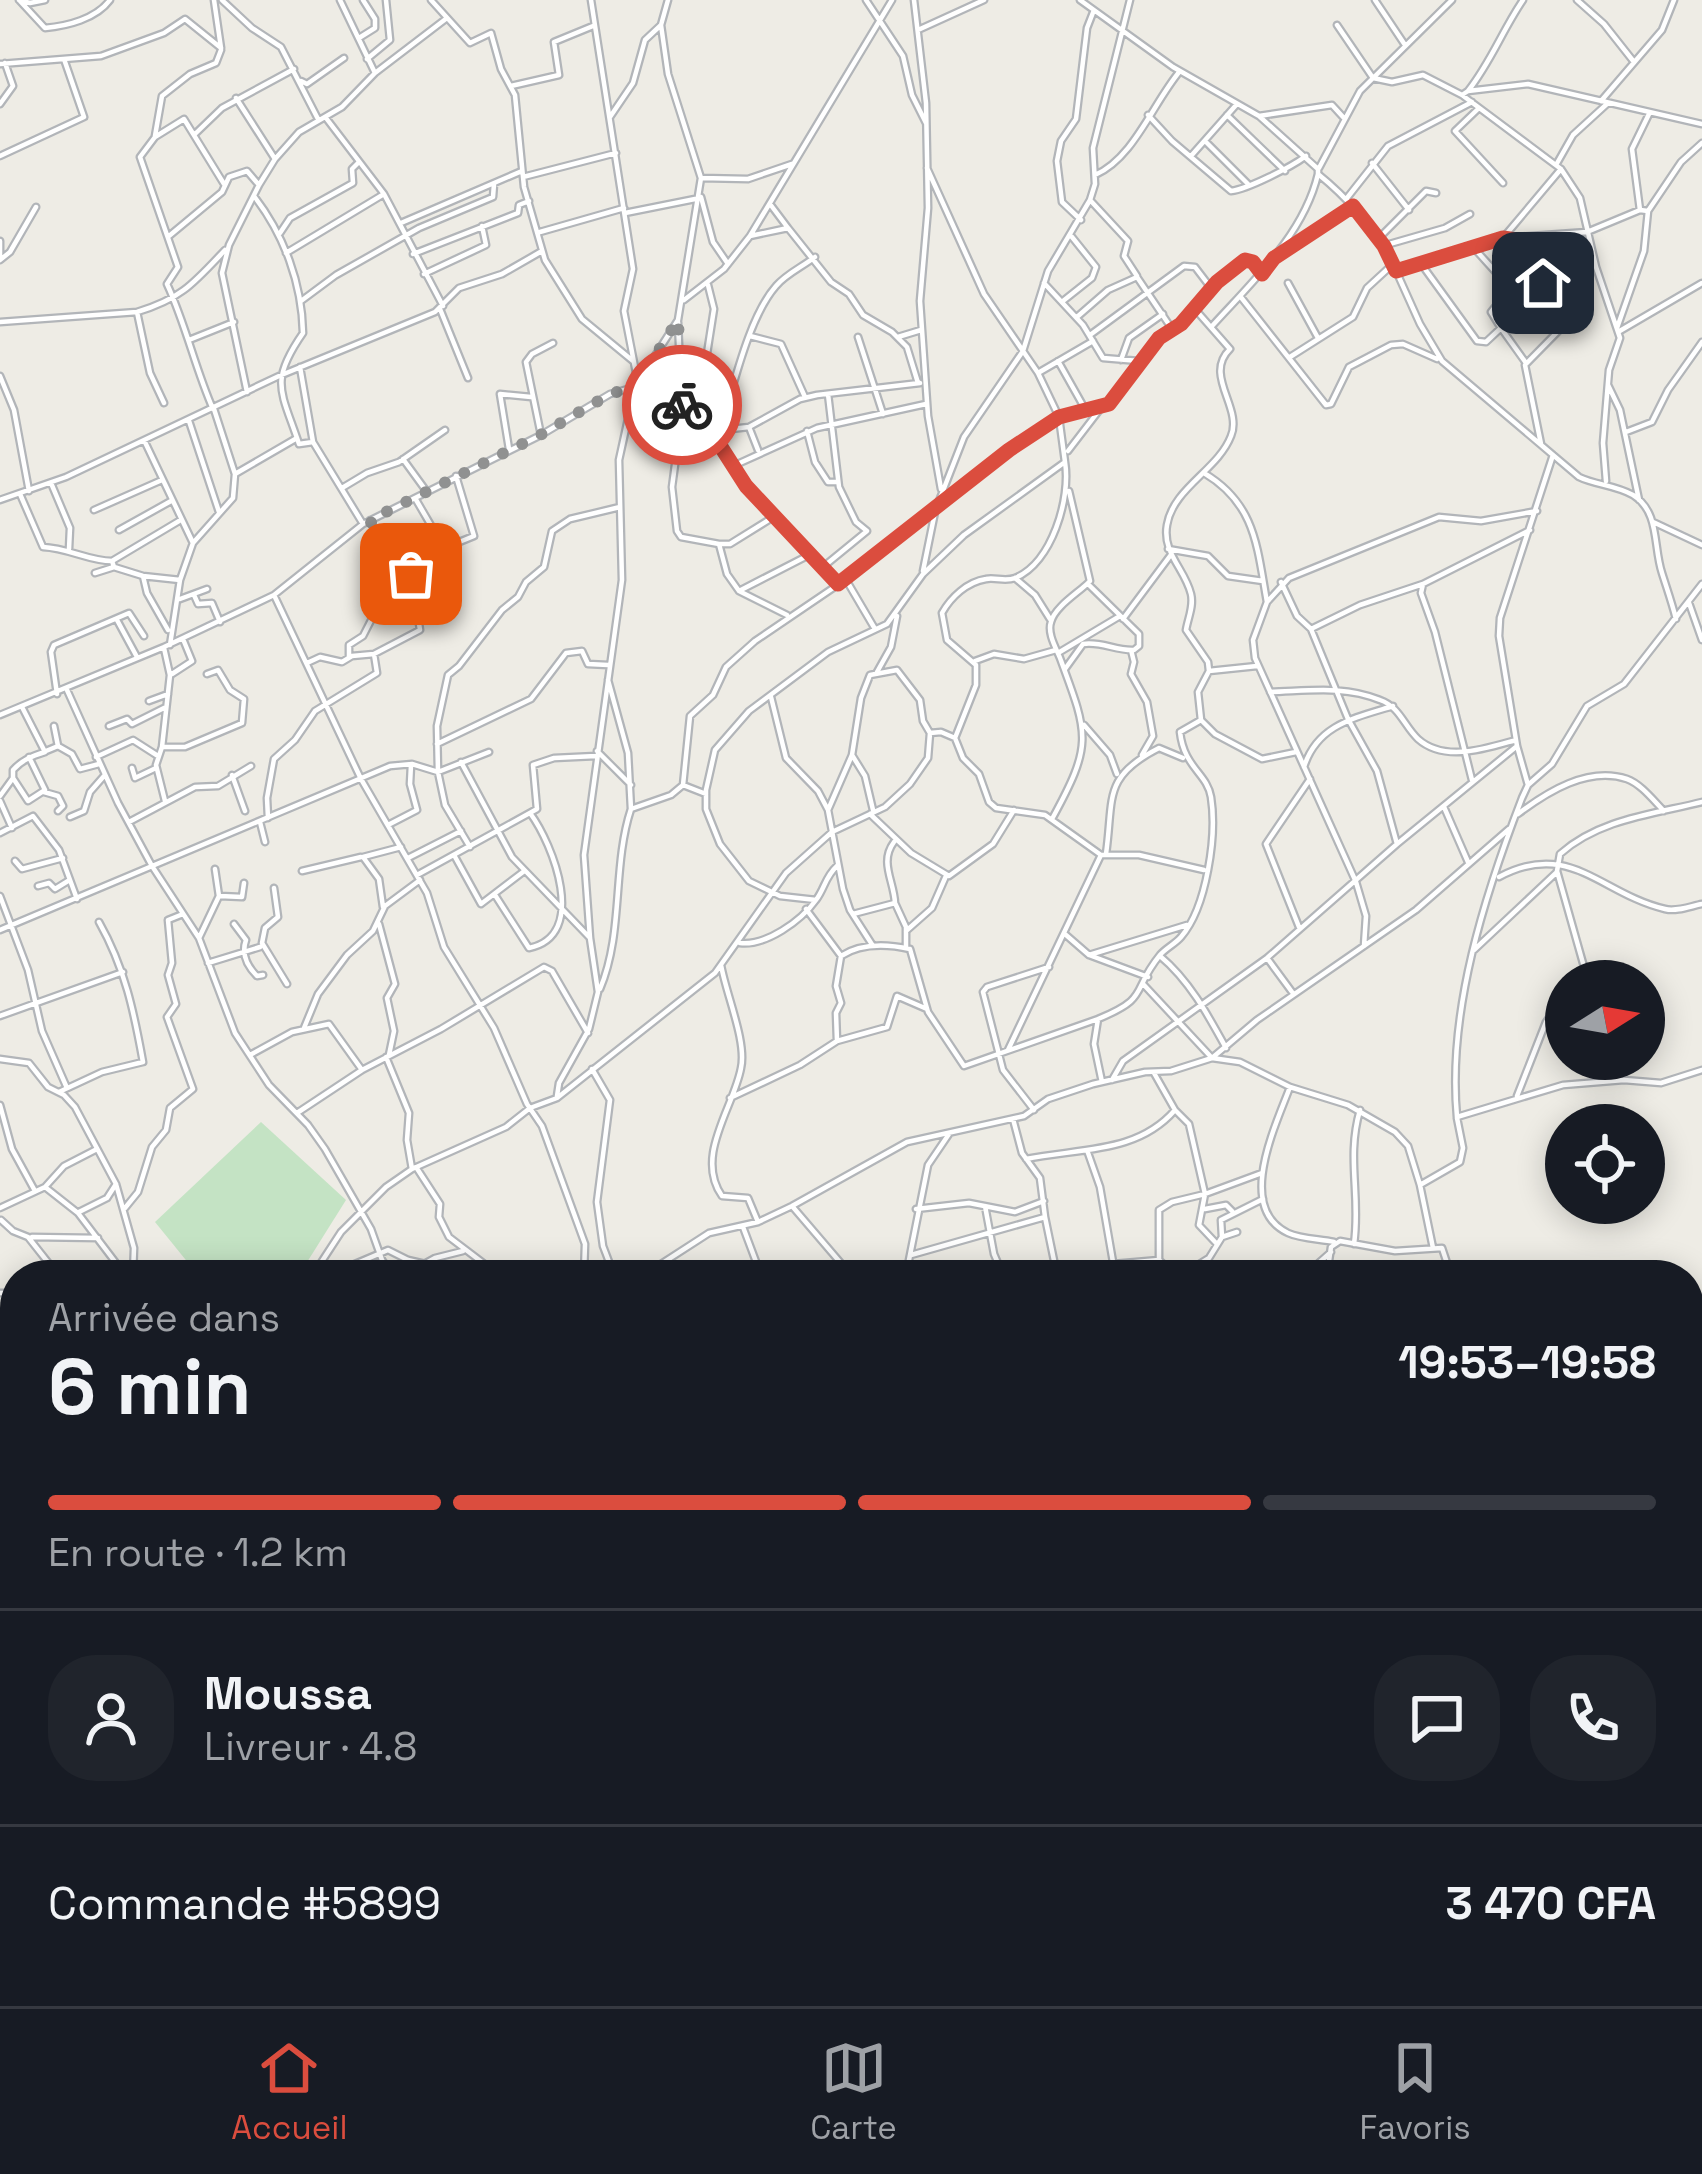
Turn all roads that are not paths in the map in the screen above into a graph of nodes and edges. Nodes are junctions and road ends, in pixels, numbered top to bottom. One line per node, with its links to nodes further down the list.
1 (45, 0): 21 (street)
2 (110, 0): 21 (street)
3 (218, 0): 32 (street); 38 (street)
4 (340, 0): 30 (street)
5 (363, 0): 30 (street)
6 (386, 0): 35 (street)
7 (431, 0): 23 (street)
8 (591, 0): 26 (street)
9 (668, 0): 25 (street)
10 (866, 0): 24 (street)
11 (892, 0): 24 (street)
12 (914, 0): 29 (street)
13 (984, 0): 29 (street)
14 (1081, 0): 22 (street)
15 (1130, 0): 28 (street)
16 (1375, 0): 31 (street)
17 (1451, 0): 31 (street)
18 (1523, 0): 44 (street)
19 (1577, 0): 36 (street)
20 (1674, 0): 36 (street)
21 (20, 1)
22 (1094, 10): 28 (street); 98 (street)
23 (447, 18): 40 (street); 43 (street)
24 (880, 22): 58 (street); 71 (street)
25 (662, 25): 56 (street); 78 (street)
26 (593, 26): 43 (street); 56 (street)
27 (1336, 26): 41 (street)
28 (1122, 28): 39 (street); 77 (street)
29 (918, 30): 58 (street)
30 (359, 38): 35 (street)
31 (1405, 45): 41 (street)
32 (221, 50): 33 (street); 61 (street)
33 (63, 57): 37 (street); 65 (street)
34 (344, 58): 42 (street)
35 (368, 59): 40 (street)
36 (1634, 63): 47 (street)
37 (2, 64): 48 (street)
38 (294, 70): 42 (street); 45 (street)
39 (1180, 71): 49 (street); 52 (street)
40 (375, 73): 55 (street)
41 (1373, 78): 44 (street); 57 (street)
42 (301, 81): 55 (street)
43 (511, 86): 76 (street)
44 (1465, 93): 46 (street); 47 (street)
45 (236, 98): 60 (street); 68 (street)
46 (1472, 102): 50 (street); 70 (street)
47 (1605, 102): 51 (street); 72 (street)
48 (0, 104)
49 (1237, 104): 53 (street); 54 (street)
50 (1479, 108): 72 (street); 79 (street)
51 (1648, 114): 59 (street); 95 (street)
52 (1148, 115): 66 (street); 77 (street)
53 (1227, 115): 62 (street); 74 (street)
54 (1258, 116): 57 (street); 67 (street)
55 (322, 118): 68 (street); 69 (street)
56 (610, 118): 64 (street)
57 (1343, 118): 75 (street)
58 (926, 124): 73 (street)
59 (1702, 124)
60 (195, 134): 61 (street); 80 (street)
61 (155, 137): 105 (street)
62 (1204, 140): 66 (street); 82 (street)
63 (1702, 143): 95 (street)
64 (616, 153): 76 (street); 96 (street)
65 (0, 156)
66 (1191, 156): 82 (street)
67 (1307, 156): 74 (street); 75 (street)
68 (274, 159): 83 (street)
69 (360, 161): 85 (street); 104 (street)
70 (1372, 163): 88 (street); 94 (street)
71 (792, 164): 78 (street); 91 (street)
72 (1559, 167): 103 (street); 109 (street)
73 (927, 168): 151 (street); 161 (street)
74 (1285, 171): 82 (street)
75 (1318, 172): 88 (street); 120 (street)
76 (522, 174): 81 (street); 90 (street)
77 (1096, 175): 89 (street)
78 (700, 178): 86 (street)
79 (1503, 183)
80 (224, 184): 83 (street); 105 (street)
81 (494, 184): 99 (street); 108 (street)
82 (1248, 184)
83 (260, 185): 87 (street)
84 (1436, 193): 94 (street)
85 (384, 194): 99 (street); 117 (street)
86 (699, 195): 96 (street); 122 (street); 137 (street)
87 (254, 196): 104 (street); 113 (street)
88 (1347, 198): 93 (street)
89 (1090, 200): 98 (street); 127 (street)
90 (529, 201): 100 (street); 102 (street)
91 (769, 203): 101 (street); 106 (street)
92 (36, 206): 121 (street)
93 (1353, 206): 110 (street); 120 (street)
94 (1409, 210): 110 (street)
95 (1644, 210): 103 (street); 152 (street)
96 (624, 211): 102 (street); 164 (street)
97 (1470, 214): 114 (street)
98 (1081, 220): 107 (street)
99 (398, 224): 108 (street)
100 (482, 225): 118 (street); 125 (street)
101 (788, 228): 106 (street); 119 (street)
102 (540, 232): 116 (street)
103 (1587, 232): 111 (street); 152 (street)
104 (280, 233): 117 (street)
105 (169, 236): 135 (street)
106 (750, 236): 122 (street)
107 (1072, 237): 128 (street); 138 (street)
108 (404, 238): 118 (street); 136 (street)
109 (1503, 238): 111 (street); 115 (street)
110 (1378, 239): 114 (street)
111 (1516, 240): 149 (street)
112 (0, 242): 121 (street)
113 (229, 245): 135 (street); 147 (street)
114 (1384, 246): 124 (street)
115 (1472, 246): 123 (street); 149 (street)
116 (542, 251): 139 (street); 164 (street)
117 (286, 253): 136 (street)
118 (412, 254): 125 (street)
119 (814, 257): 153 (street); 155 (street)
120 (1274, 258): 126 (street)
121 (0, 259)
122 (728, 264): 131 (street)
123 (1422, 265): 124 (street); 149 (street)
124 (1395, 267): 157 (street); 167 (street)
125 (424, 274): 139 (street)
126 (1262, 274): 132 (street); 134 (street)
127 (1137, 277): 133 (street); 144 (street)
128 (1044, 283): 138 (street); 161 (street)
129 (1288, 283): 157 (street)
130 (1702, 283): 152 (street)
131 (708, 285): 137 (street); 186 (street)
132 (1211, 288): 133 (street); 140 (street)
133 (1149, 293): 143 (street); 156 (street)
134 (1240, 296): 148 (street); 162 (street)
135 (175, 299): 142 (street); 158 (street)
136 (301, 301): 172 (street)
137 (682, 301): 145 (street)
138 (1063, 301): 144 (street)
139 (441, 307): 169 (street); 173 (street)
140 (1193, 308): 148 (street); 150 (street)
141 (1578, 311): 168 (street)
142 (136, 312): 146 (street); 182 (street)
143 (1163, 314): 150 (street); 163 (street)
144 (1077, 317): 156 (street)
145 (678, 320): 175 (street); 188 (street)
146 (0, 322)
147 (234, 322): 158 (street); 178 (street)
148 (1212, 326): 210 (street)
149 (1501, 328): 168 (street)
150 (1172, 329): 166 (street)
151 (923, 330): 155 (street); 174 (street)
152 (1618, 331): 176 (street)
153 (750, 336): 181 (street); 195 (street)
154 (858, 337): 177 (street)
155 (898, 337): 174 (street)
156 (1091, 338): 163 (street); 165 (street)
157 (1318, 338): 162 (street)
158 (189, 340): 185 (street)
159 (1702, 342): 198 (street)
160 (553, 343): 180 (street)
161 (1023, 351): 170 (street); 221 (street)
162 (1290, 357): 167 (street)
163 (1121, 360): 166 (street)
164 (633, 361): 175 (street)
165 (1058, 361): 170 (street); 187 (street)
166 (1142, 361): 184 (street)
167 (1442, 362): 203 (street)
168 (1526, 363): 203 (street)
169 (300, 367): 172 (street); 202 (street)
170 (1038, 373): 190 (street)
171 (0, 376): 219 (street)
172 (279, 376): 178 (street); 200 (street)
173 (468, 378)
174 (922, 383): 177 (street); 183 (street)
175 (637, 385): 199 (street); 227 (street)
176 (1608, 385): 198 (street); 216 (street)
177 (873, 386): 179 (street); 189 (street)
178 (247, 392): 185 (street)
179 (828, 394): 181 (street); 192 (street)
180 (531, 397): 199 (street); 204 (street)
181 (806, 398): 193 (street)
182 (164, 403)
183 (926, 404): 189 (street); 221 (street)
184 (1101, 408): 187 (street); 207 (street)
185 (213, 409): 191 (street); 211 (street)
186 (698, 411): 188 (street); 196 (street)
187 (1086, 411): 190 (street)
188 (682, 413): 239 (street)
189 (883, 414): 192 (street)
190 (1059, 417): 207 (street); 228 (street)
191 (189, 420): 201 (street); 231 (street)
192 (834, 425): 197 (street); 214 (street)
193 (748, 427): 195 (street); 205 (street)
194 (446, 430): 208 (street)
195 (720, 430): 196 (street)
196 (711, 431): 209 (street)
197 (808, 431): 205 (street); 214 (street)
198 (1626, 431): 225 (street)
199 (542, 434): 204 (street)
200 (297, 438): 202 (street); 211 (street)
201 (144, 440): 213 (street); 215 (street)
202 (313, 442): 218 (street)
203 (1541, 444): 206 (street)
204 (509, 449): 212 (street)
205 (758, 452): 209 (street)
206 (1553, 455): 216 (street); 230 (street)
207 (1065, 458): 217 (street); 249 (street)
208 (403, 459): 218 (street); 220 (street)
209 (731, 467): 232 (street)
210 (1204, 473): 243 (street); 255 (street)
211 (235, 474): 231 (street)
212 (456, 476): 220 (street); 241 (street)
213 (162, 480): 226 (street); 229 (street)
214 (839, 482): 247 (street)
215 (51, 483): 219 (street); 242 (street)
216 (1606, 483): 225 (street)
217 (1067, 487): 252 (street); 258 (street)
218 (342, 488): 234 (street)
219 (29, 490): 222 (street)
220 (427, 492): 223 (street)
221 (942, 493): 228 (street)
222 (20, 494): 224 (street); 242 (street)
223 (416, 498): 234 (street); 241 (street)
224 (0, 500)
225 (1640, 500): 235 (street)
226 (171, 501): 233 (street); 236 (street)
227 (620, 507): 289 (street); 317 (street)
228 (937, 507): 249 (street); 251 (street)
229 (94, 510)
230 (1537, 511): 237 (street); 256 (street)
231 (219, 512): 238 (street)
232 (775, 516): 239 (street); 244 (street)
233 (180, 520): 238 (street); 245 (street)
234 (367, 522): 254 (street); 264 (street)
235 (1653, 522): 240 (street); 273 (street)
236 (119, 530)
237 (1530, 530): 259 (street); 316 (street)
238 (193, 543): 253 (street)
239 (719, 544): 262 (street)
240 (1702, 544)
241 (442, 548): 246 (street)
242 (69, 549): 245 (street)
243 (1170, 552): 255 (street); 270 (street); 291 (street)
244 (811, 554): 247 (street); 262 (street)
245 (113, 564): 248 (street); 250 (street)
246 (454, 565)
247 (823, 567): 257 (street)
248 (95, 573)
249 (923, 574): 268 (street)
250 (142, 576): 253 (street); 277 (street)
251 (845, 578): 257 (street); 275 (street)
252 (1015, 578): 272 (street); 287 (street)
253 (180, 580): 265 (street)
254 (388, 580): 284 (street); 285 (street)
255 (1263, 581): 266 (street)
256 (1281, 582): 266 (street); 276 (street)
257 (838, 584): 269 (street)
258 (1088, 584): 270 (street); 272 (street)
259 (1423, 584): 276 (street); 324 (street)
260 (1702, 584): 267 (street)
261 (207, 589): 263 (street)
262 (739, 591): 269 (street)
263 (194, 595): 265 (street); 274 (street)
264 (274, 595): 274 (street); 288 (street)
265 (179, 599): 277 (street)
266 (1267, 602): 290 (street)
267 (1689, 603): 273 (street); 280 (street)
268 (898, 610): 275 (street); 293 (street)
269 (788, 616): 346 (street)
270 (1122, 617): 282 (street); 283 (street)
271 (117, 620): 278 (street); 286 (street); 300 (street)
272 (1051, 620): 283 (street)
273 (1676, 621): 347 (street)
274 (220, 622): 279 (street)
275 (875, 629): 302 (street)
276 (1311, 629): 297 (street)
277 (170, 633): 281 (street)
278 (144, 636)
279 (183, 639): 281 (street); 295 (street)
280 (1702, 640)
281 (167, 646): 286 (street); 295 (street)
282 (1131, 650): 292 (street); 328 (street)
283 (1057, 651): 287 (street); 292 (street)
284 (374, 653): 285 (street); 304 (street)
285 (349, 657): 288 (street)
286 (137, 658): 298 (street)
287 (975, 662): 315 (street)
288 (307, 663): 304 (street)
289 (608, 665): 296 (street); 317 (street)
290 (1258, 666): 291 (street); 299 (street)
291 (1209, 670): 310 (street)
292 (1064, 671): 311 (street)
293 (876, 673): 314 (street); 325 (street)
294 (207, 674): 319 (street)
295 (170, 675): 301 (street)
296 (607, 676): 323 (street); 345 (street)
297 (1335, 689): 299 (street); 305 (street); 309 (street)
298 (67, 690): 300 (street); 330 (street)
299 (1269, 692): 320 (street)
300 (57, 694): 306 (street)
301 (168, 694): 303 (street); 307 (street)
302 (770, 696): 349 (street); 355 (street)
303 (148, 700)
304 (328, 704): 342 (street); 363 (street)
305 (1393, 706): 309 (street); 324 (street)
306 (22, 707): 308 (street); 321 (street)
307 (166, 707): 313 (street); 319 (street)
308 (0, 716)
309 (1348, 719): 334 (street); 377 (street)
310 (1201, 720): 320 (street); 329 (street)
311 (1084, 725): 340 (street); 364 (street)
312 (54, 726): 318 (street)
313 (109, 726)
314 (930, 733): 315 (street); 361 (street)
315 (955, 738): 356 (street)
316 (1517, 743): 324 (street); 344 (street); 347 (street)
317 (437, 744): 337 (street)
318 (58, 746): 321 (street); 330 (street)
319 (161, 747): 326 (street)
320 (1298, 751): 334 (street)
321 (45, 752): 327 (street)
322 (489, 752): 331 (street)
323 (596, 754): 345 (street); 359 (street); 426 (street)
324 (1465, 754): 344 (street)
325 (852, 755): 355 (street); 361 (street)
326 (158, 756): 330 (street); 336 (street)
327 (29, 758): 341 (street); 348 (street)
328 (1139, 758): 329 (street); 340 (street)
329 (1186, 759): 391 (street)
330 (97, 760): 339 (street)
331 (461, 762): 337 (street); 372 (street)
332 (412, 764): 337 (street); 342 (street); 368 (street)
333 (251, 766): 338 (street)
334 (1304, 767): 343 (street)
335 (132, 768): 336 (street)
336 (156, 768): 351 (street)
337 (438, 772): 371 (street)
338 (232, 775): 351 (street); 358 (street)
339 (104, 776): 362 (street); 367 (street)
340 (1118, 776): 380 (street)
341 (13, 778): 348 (street); 350 (street)
342 (361, 779): 363 (street); 368 (street)
343 (1310, 779): 399 (street); 422 (street)
344 (1473, 784): 353 (street)
345 (631, 785): 354 (street)
346 (683, 785): 349 (street); 354 (street)
347 (1528, 785): 365 (street)
348 (44, 792): 357 (street)
349 (706, 794): 403 (street)
350 (0, 799): 369 (street)
351 (165, 801): 367 (street)
352 (1702, 802): 360 (street)
353 (1444, 807): 377 (street); 387 (street)
354 (631, 809): 447 (street)
355 (828, 810): 373 (street)
356 (1014, 810): 364 (street); 395 (street)
357 (58, 811)
358 (244, 811)
359 (530, 812): 372 (street); 413 (street)
360 (1664, 812): 365 (street); 386 (street)
361 (872, 813): 373 (street); 375 (street)
362 (70, 817)
363 (268, 818): 366 (street)
364 (1052, 818): 380 (street)
365 (1514, 818): 370 (street)
366 (260, 822): 376 (street); 388 (street)
367 (130, 823): 388 (street)
368 (388, 825): 379 (street)
369 (12, 828): 374 (street); 383 (street)
370 (1509, 829): 387 (street); 397 (street)
371 (460, 831): 378 (street); 384 (street)
372 (497, 832): 378 (street); 393 (street)
373 (832, 832): 389 (street); 403 (street)
374 (0, 833)
375 (895, 839): 395 (street); 409 (street)
376 (265, 842)
377 (1397, 844): 399 (street)
378 (470, 847): 381 (street)
379 (401, 848): 382 (street); 384 (street)
380 (1103, 854): 391 (street); 424 (street)
381 (454, 855): 396 (street); 404 (street)
382 (363, 857): 392 (street); 412 (street)
383 (63, 858): 385 (street); 398 (street)
384 (408, 858): 396 (street)
385 (15, 861)
386 (1557, 862): 394 (street); 397 (street); 410 (street)
387 (1468, 863): 430 (street)
388 (152, 866): 407 (street); 414 (street)
389 (837, 866): 408 (street); 415 (street)
390 (215, 869): 406 (street)
391 (1206, 870): 420 (street)
392 (302, 872)
393 (524, 872): 404 (street); 413 (street)
394 (1557, 872): 432 (street); 438 (street)
395 (946, 876): 423 (street)
396 (418, 878): 412 (street); 451 (street)
397 (1496, 878): 432 (street)
398 (69, 880): 401 (street); 407 (street)
399 (1356, 882): 422 (street); 430 (street)
400 (244, 883): 406 (street)
401 (38, 886)
402 (274, 888): 428 (street)
403 (771, 893): 408 (street); 427 (street)
404 (495, 895): 413 (street)
405 (0, 896): 417 (street)
406 (219, 896): 425 (street)
407 (77, 898): 417 (street)
408 (816, 900): 411 (street)
409 (895, 903): 415 (street); 423 (street)
410 (1702, 904)
411 (806, 909): 427 (street); 435 (street)
412 (383, 910): 419 (street)
413 (562, 910): 426 (street)
414 (184, 914): 425 (street); 505 (street)
415 (853, 914): 429 (street)
416 (99, 922): 442 (street)
417 (13, 924): 421 (street); 450 (street)
418 (234, 924): 433 (street)
419 (379, 924): 457 (street); 464 (street)
420 (1188, 924): 434 (street); 436 (street)
421 (0, 930)
422 (1300, 930): 437 (street)
423 (906, 931): 431 (street)
424 (1066, 935): 434 (street); 441 (street)
425 (199, 938): 439 (street)
426 (590, 938): 447 (street)
427 (738, 942): 440 (street)
428 (262, 946): 433 (street); 445 (street)
429 (873, 946): 431 (street); 435 (street)
430 (1364, 946): 448 (street)
431 (906, 948): 452 (street)
432 (1474, 950): 486 (street)
433 (244, 954): 439 (street); 443 (street)
434 (1089, 955): 444 (street)
435 (841, 956): 459 (street)
436 (1160, 956): 444 (street); 449 (street)
437 (1267, 958): 448 (street); 449 (street)
438 (1580, 960)
439 (208, 963): 463 (street)
440 (721, 965): 467 (street); 478 (street)
441 (1050, 967): 461 (street); 462 (street)
442 (123, 972): 450 (street); 475 (street)
443 (263, 974)
444 (1148, 977): 446 (street)
445 (287, 984)
446 (1144, 985): 454 (street); 455 (street)
447 (598, 992): 458 (street)
448 (1294, 994): 460 (street)
449 (1200, 1004): 455 (street); 460 (street)
450 (37, 1005): 453 (street); 475 (street)
451 (479, 1007): 458 (street); 464 (street); 481 (street)
452 (927, 1009): 459 (street); 462 (street)
453 (0, 1016)
454 (1099, 1019): 461 (street); 473 (street)
455 (1179, 1020): 465 (street); 471 (street)
456 (1545, 1025): 479 (street)
457 (304, 1028): 463 (street); 468 (street)
458 (588, 1033): 477 (street)
459 (837, 1041): 478 (street)
460 (1226, 1048): 465 (street)
461 (1008, 1050): 462 (street)
462 (997, 1054): 482 (street)
463 (250, 1055): 485 (street)
464 (388, 1056): 468 (street); 493 (street)
465 (1212, 1058): 470 (street); 474 (street)
466 (0, 1059): 476 (street)
467 (592, 1069): 477 (street); 537 (street)
468 (362, 1070): 485 (street)
469 (1702, 1070): 472 (street)
470 (1153, 1072): 471 (street); 483 (street)
471 (1112, 1080): 473 (street)
472 (1608, 1081): 479 (street)
473 (1102, 1082): 482 (street)
474 (1290, 1087): 484 (street); 494 (street)
475 (67, 1088): 476 (street)
476 (59, 1092): 490 (street)
477 (557, 1098): 481 (street)
478 (730, 1098): 513 (street)
479 (1516, 1099): 486 (street)
480 (0, 1105): 488 (street)
481 (530, 1108): 493 (street); 536 (street)
482 (1034, 1110): 487 (street)
483 (1174, 1110): 491 (street); 499 (street)
484 (1360, 1110): 496 (street); 521 (street)
485 (297, 1113): 508 (street)
486 (1456, 1117): 496 (street)
487 (1013, 1119): 489 (street); 492 (street)
488 (3, 1133): 498 (street)
489 (950, 1133): 502 (street); 506 (street)
490 (97, 1149): 495 (street); 497 (street)
491 (1087, 1150): 492 (street); 544 (street)
492 (1026, 1159): 501 (street)
493 (414, 1168): 508 (street); 523 (street)
494 (1262, 1174): 499 (street); 500 (street)
495 (116, 1184): 505 (street); 509 (street)
496 (1420, 1185): 522 (street)
497 (45, 1187): 498 (street); 509 (street)
498 (35, 1191): 504 (street)
499 (1205, 1194): 507 (street); 545 (street)
500 (1263, 1199): 510 (street); 520 (street)
501 (1044, 1201): 503 (street); 511 (street)
502 (792, 1206): 513 (street); 540 (street)
503 (985, 1206): 506 (street); 516 (street)
504 (0, 1208)
505 (125, 1208): 529 (street)
506 (916, 1209): 526 (street)
507 (1205, 1209): 510 (street); 519 (street)
508 (360, 1211): 524 (street); 530 (street)
509 (77, 1213): 518 (street)
510 (1233, 1213): 519 (street)
511 (1045, 1217): 516 (street); 543 (street)
512 (0, 1221): 517 (street)
513 (758, 1222): 514 (street)
514 (743, 1226): 538 (street); 539 (street)
515 (1237, 1232): 519 (street)
516 (990, 1234): 526 (street); 542 (street)
517 (28, 1237): 518 (street); 527 (street)
518 (98, 1238): 528 (street)
519 (1219, 1240): 546 (street)
520 (1334, 1242): 521 (street); 525 (street)
521 (1354, 1244): 522 (street)
522 (1433, 1248): 549 (street)
523 (463, 1250): 534 (street); 535 (street)
524 (381, 1252): 531 (street); 532 (street); 533 (street)
525 (1330, 1252): 547 (street); 548 (street)
526 (911, 1255): 541 (street)
527 (46, 1260)
528 (118, 1260)
529 (134, 1260)
530 (324, 1260)
531 (363, 1260)
532 (384, 1260)
533 (412, 1260)
534 (433, 1260)
535 (477, 1260)
536 (584, 1260)
537 (608, 1260)
538 (667, 1260)
539 (755, 1260)
540 (837, 1260)
541 (910, 1260)
542 (998, 1260)
543 (1054, 1260)
544 (1112, 1260)
545 (1159, 1260)
546 (1206, 1260)
547 (1321, 1260)
548 (1329, 1260)
549 (1447, 1260)

